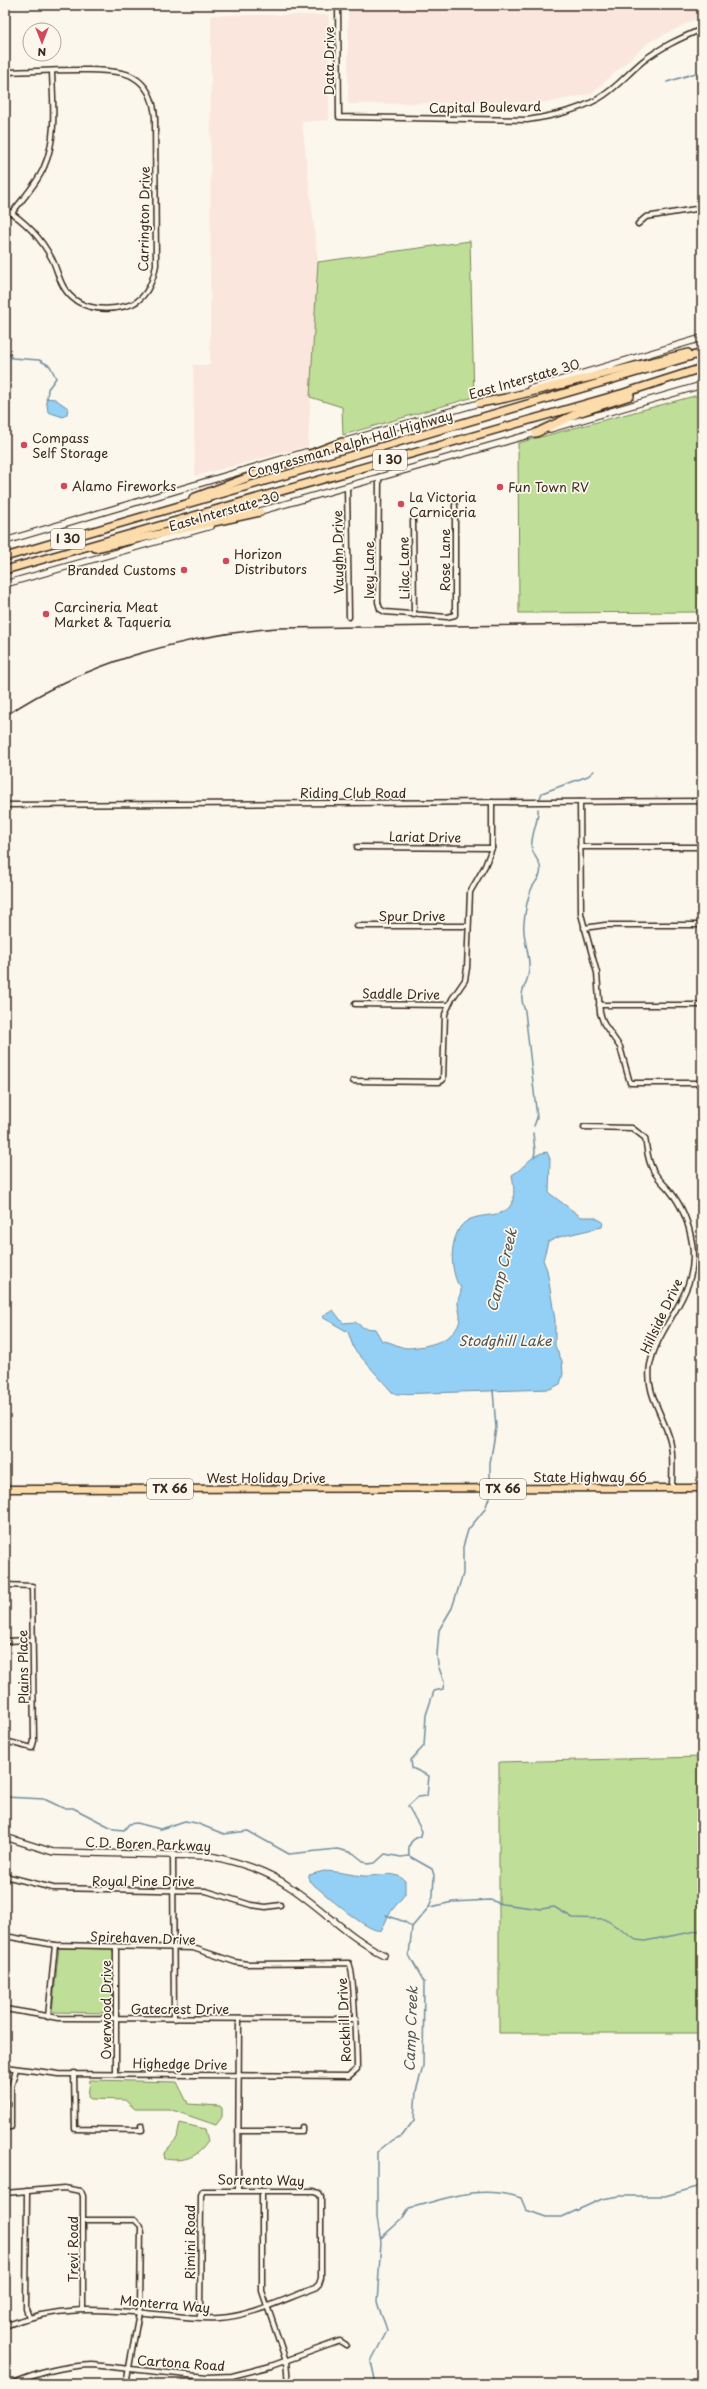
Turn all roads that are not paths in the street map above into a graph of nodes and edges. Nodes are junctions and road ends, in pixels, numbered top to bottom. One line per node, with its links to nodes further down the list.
1 (338, 5): 5 (street, Data Drive)
2 (702, 29): 5 (street, Capital Boulevard)
3 (5, 72): 4 (street)
4 (52, 72): 8 (street); 8 (street, Carrington Drive)
5 (339, 117)
6 (702, 208): 9 (street)
7 (5, 209): 8 (street, Carrington Drive)
8 (12, 213)
9 (638, 224)
10 (702, 338): 15 (main road, East Interstate 30)
11 (702, 352): 15 (highway); 22 (highway, Congressman Ralph Hall Highway / I 30)
12 (702, 368): 25 (highway, Congressman Ralph Hall Highway / I 30)
13 (702, 372): 16 (highway)
14 (702, 385): 16 (main road, East Interstate 30)
15 (480, 403): 17 (main road, East Interstate 30)
16 (536, 433): 18 (main road, East Interstate 30)
17 (342, 442): 22 (highway); 24 (main road, East Interstate 30)
18 (379, 477): 19 (main road, East Interstate 30); 29 (street, Ivey Lane)
19 (347, 487): 21 (main road, East Interstate 30); 31 (street, Vaughn Drive)
20 (455, 505): 30 (street, Rose Lane)
21 (260, 512): 25 (highway); 28 (main road, East Interstate 30)
22 (130, 521): 26 (highway, Congressman Ralph Hall Highway / I 30)
23 (413, 521): 29 (street, Lilac Lane)
24 (5, 540)
25 (77, 548): 27 (highway, Congressman Ralph Hall Highway / I 30)
26 (5, 557)
27 (5, 570)
28 (5, 584)
29 (414, 615): 30 (street, Ivey Lane)
30 (455, 615)
31 (349, 617)
32 (492, 802): 33 (street, Riding Club Road); 35 (street, Riding Club Road); 39 (street)
33 (580, 802): 34 (street, Riding Club Road); 37 (street)
34 (702, 802)
35 (5, 805)
36 (357, 847): 39 (street, Lariat Drive)
37 (580, 847): 38 (street); 43 (street)
38 (702, 847)
39 (492, 848): 42 (street)
40 (702, 925): 43 (street)
41 (357, 926): 42 (street, Spur Drive)
42 (468, 926): 45 (street)
43 (584, 928): 46 (street)
44 (355, 1004): 45 (street, Saddle Drive)
45 (448, 1005): 48 (street)
46 (599, 1005): 47 (street); 49 (street)
47 (702, 1005)
48 (354, 1082)
49 (702, 1083)
50 (584, 1127): 51 (street, Hillside Drive)
51 (672, 1488): 52 (main road, State Highway 66 / TX 66); 54 (main road, State Highway 66 / TX 66)
52 (702, 1488)
53 (5, 1489): 54 (main road, West Holiday Drive / TX 66)
54 (334, 1489)
55 (5, 1585): 56 (street, Plains Place)
56 (33, 1640): 57 (street); 58 (street, Plains Place)
57 (5, 1641)
58 (5, 1741)
59 (5, 1837): 60 (main road, C.D. Boren Parkway)
60 (173, 1854): 62 (street); 68 (main road, C.D. Boren Parkway)
61 (5, 1876): 62 (street, Royal Pine Drive)
62 (173, 1890): 63 (street, Royal Pine Drive); 67 (street)
63 (280, 1905)
64 (5, 1936): 65 (street, Spirehaven Drive)
65 (55, 1945): 66 (street, Spirehaven Drive); 71 (street)
66 (116, 1947): 67 (street, Spirehaven Drive); 72 (street, Overwood Drive)
67 (172, 1947): 69 (street, Spirehaven Drive); 73 (street)
68 (384, 1955)
69 (351, 1964): 75 (street, Rockhill Drive)
70 (5, 2009): 71 (street, Gatecrest Drive)
71 (48, 2017): 72 (street, Gatecrest Drive)
72 (116, 2018): 73 (street, Gatecrest Drive); 79 (street, Overwood Drive)
73 (174, 2019): 74 (street, Gatecrest Drive)
74 (239, 2019): 75 (street, Gatecrest Drive); 81 (street)
75 (356, 2019): 80 (street, Rockhill Drive)
76 (5, 2066): 77 (street, Highedge Drive)
77 (16, 2069): 78 (street, Highedge Drive); 83 (street)
78 (74, 2073): 79 (street, Highedge Drive); 82 (street)
79 (116, 2074): 81 (street, Highedge Drive)
80 (354, 2074): 81 (street, Highedge Drive)
81 (238, 2075): 85 (street)
82 (141, 2125)
83 (5, 2127)
84 (302, 2127): 85 (street)
85 (238, 2131): 86 (street)
86 (238, 2190): 88 (street, Sorrento Way); 89 (street, Sorrento Way)
87 (27, 2191): 90 (street); 91 (street, Trevi Road); 96 (street)
88 (202, 2191): 97 (street, Rimini Road)
89 (262, 2191): 92 (street, Sorrento Way); 93 (street)
90 (5, 2193)
91 (83, 2220): 94 (street, Trevi Road); 95 (street)
92 (320, 2284): 93 (street, Monterra Way)
93 (265, 2306): 97 (street, Monterra Way); 100 (street)
94 (82, 2308): 95 (street, Monterra Way); 96 (street, Monterra Way)
95 (139, 2313): 97 (street, Monterra Way); 101 (street)
96 (29, 2317): 98 (street, Monterra Way)
97 (200, 2318)
98 (5, 2326)
99 (346, 2345): 100 (street, Cartona Road)
100 (286, 2361): 102 (street, Cartona Road); 106 (street)
101 (128, 2369): 102 (street, Cartona Road); 103 (street, Cartona Road); 104 (street)
102 (221, 2377): 105 (street)
103 (11, 2384)
104 (126, 2384)
105 (222, 2384)
106 (288, 2384)

